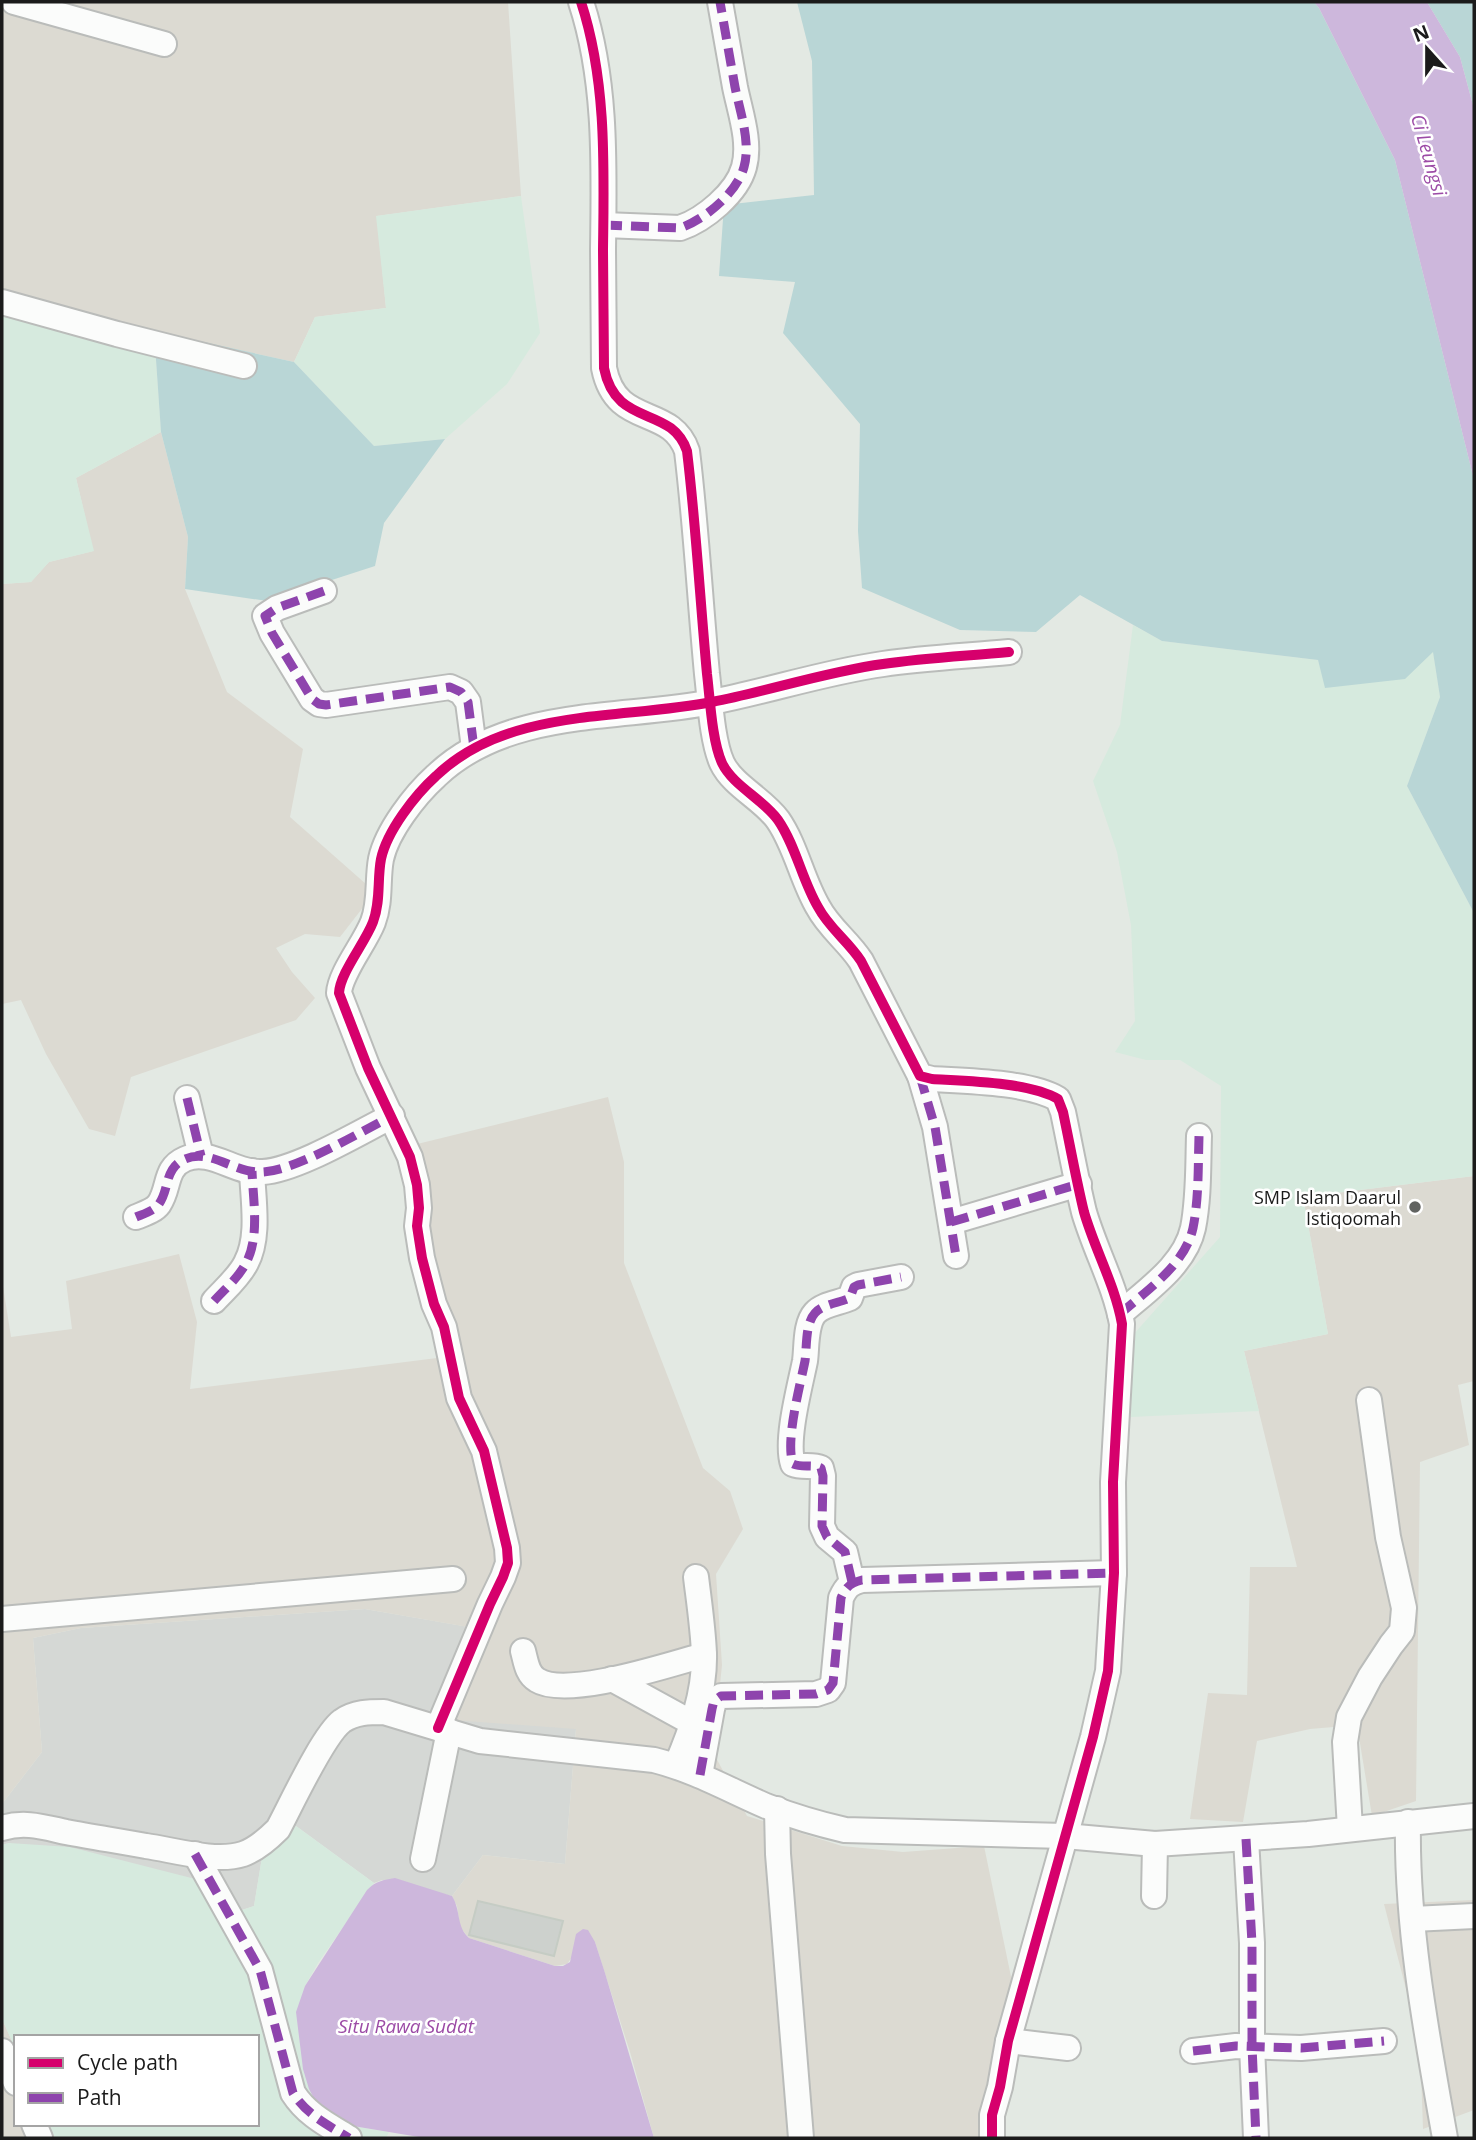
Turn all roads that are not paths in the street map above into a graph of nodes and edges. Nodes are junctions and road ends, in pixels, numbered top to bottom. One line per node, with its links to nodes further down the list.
1 (14, 2): 4 (street)
2 (581, 2): 5 (street)
3 (720, 2): 5 (street)
4 (164, 44)
5 (604, 225): 10 (street)
6 (2, 302): 7 (street)
7 (244, 366)
8 (324, 591): 11 (street)
9 (1009, 652): 10 (street)
10 (710, 702): 11 (street); 12 (street)
11 (474, 748): 14 (street)
12 (920, 1076): 18 (street); 20 (street)
13 (187, 1098): 16 (street)
14 (392, 1116): 17 (street); 35 (street)
15 (1199, 1136): 24 (street)
16 (201, 1156): 17 (street); 19 (street)
17 (252, 1171): 23 (street)
18 (1079, 1184): 20 (street); 24 (street)
19 (135, 1216)
20 (951, 1222): 21 (street)
21 (956, 1256)
22 (901, 1277): 29 (street)
23 (214, 1301)
24 (1121, 1314): 26 (street)
25 (1369, 1400): 42 (street)
26 (1114, 1573): 29 (street); 43 (street)
27 (696, 1577): 32 (street)
28 (453, 1579): 30 (street)
29 (852, 1582): 37 (street)
30 (2, 1619)
31 (523, 1651): 33 (street)
32 (704, 1655): 33 (street); 34 (street)
33 (612, 1679): 34 (street)
34 (694, 1724): 36 (street)
35 (444, 1730): 36 (street); 46 (street); 47 (street)
36 (676, 1766): 37 (street)
37 (700, 1775): 38 (street)
38 (777, 1809): 43 (street); 59 (street)
39 (1474, 1816): 40 (street)
40 (1408, 1822): 42 (street); 50 (street)
41 (2, 1828): 46 (street)
42 (1350, 1829): 44 (street)
43 (1065, 1836): 45 (street); 51 (street)
44 (1246, 1839): 45 (street); 53 (street)
45 (1156, 1844): 48 (street)
46 (195, 1854): 58 (street)
47 (423, 1859)
48 (1154, 1896)
49 (1474, 1916): 50 (street)
50 (1413, 1919): 62 (street)
51 (1008, 2041): 54 (street); 60 (street)
52 (1384, 2041): 53 (street)
53 (1252, 2046): 56 (street); 61 (street)
54 (1068, 2048)
55 (2, 2051): 57 (street)
56 (1194, 2051)
57 (14, 2078)
58 (349, 2138)
59 (802, 2138)
60 (992, 2138)
61 (1256, 2138)
62 (1445, 2138)

